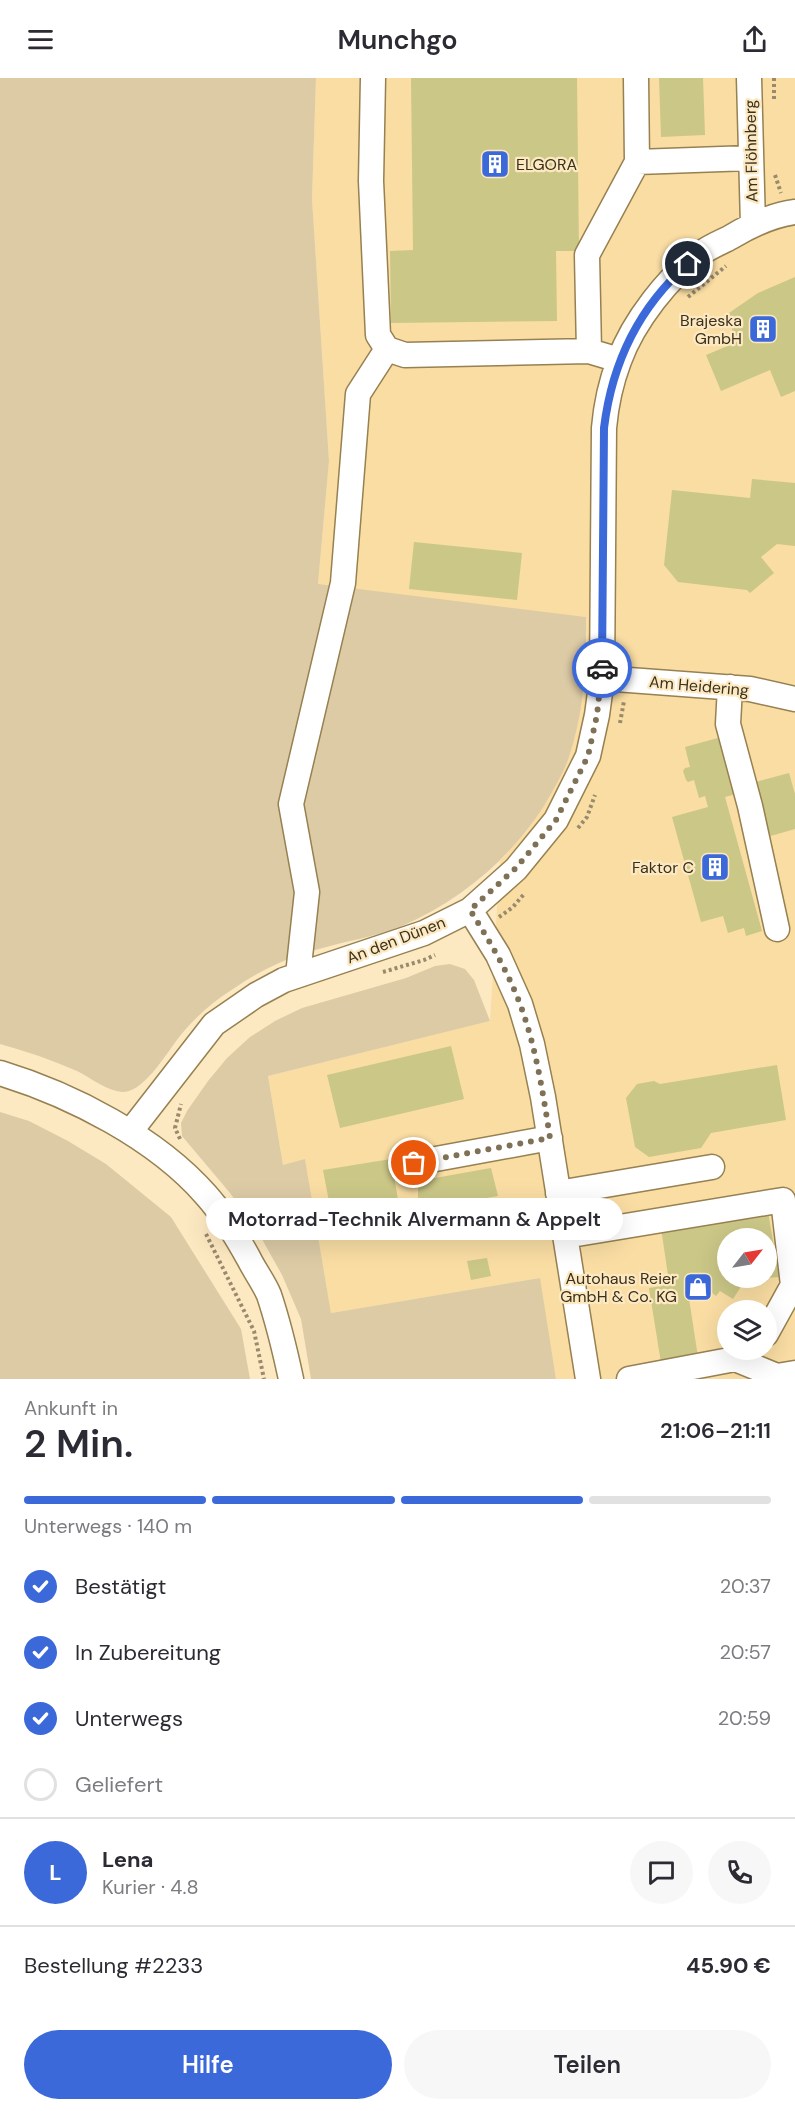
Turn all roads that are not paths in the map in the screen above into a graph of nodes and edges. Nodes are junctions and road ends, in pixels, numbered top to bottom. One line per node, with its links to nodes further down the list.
1 (373, 78): 8 (street)
2 (636, 78): 5 (street)
3 (749, 78): 4 (street, Am Flöhnberg)
4 (750, 158): 5 (street); 7 (street, Am Flöhnberg)
5 (637, 162): 9 (street)
6 (788, 213): 7 (street, An den Dünen)
7 (753, 225): 10 (street, An den Dünen)
8 (387, 349): 9 (street); 16 (street)
9 (589, 351): 10 (street)
10 (619, 360): 11 (street, An den Dünen)
11 (614, 679): 12 (street, Am Heidering); 14 (street, An den Dünen)
12 (730, 687): 13 (street, Am Heidering); 15 (street)
13 (795, 699)
14 (476, 920): 16 (street, An den Dünen); 19 (street)
15 (777, 929)
16 (298, 975): 18 (street, An den Dünen)
17 (0, 1073): 18 (street)
18 (130, 1132): 29 (street)
19 (550, 1138): 20 (street); 22 (street)
20 (414, 1163)
21 (712, 1167): 22 (street)
22 (558, 1193): 23 (street)
23 (565, 1236): 24 (street); 30 (street)
24 (790, 1300): 25 (street)
25 (777, 1318)
26 (718, 1360): 31 (street)
27 (750, 1360): 28 (street)
28 (795, 1373)
29 (291, 1379)
30 (588, 1379)
31 (629, 1379)

